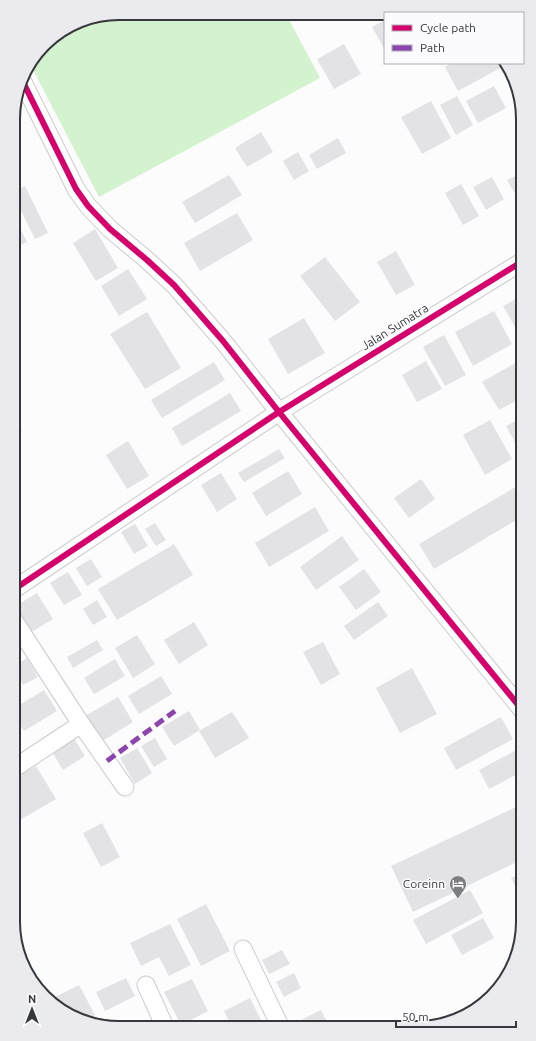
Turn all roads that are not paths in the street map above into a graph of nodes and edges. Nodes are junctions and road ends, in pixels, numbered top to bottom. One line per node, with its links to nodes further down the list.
1 (25, 87): 3 (street)
2 (516, 265): 3 (street, Jalan Sumatra)
3 (279, 412): 4 (street, Jalan Sumatra); 6 (street)
4 (20, 585)
5 (20, 629): 7 (street)
6 (516, 702)
7 (81, 724): 8 (street); 9 (street)
8 (20, 764)
9 (125, 787)
10 (243, 949): 13 (street)
11 (146, 984): 12 (street)
12 (162, 1021)
13 (278, 1021)

